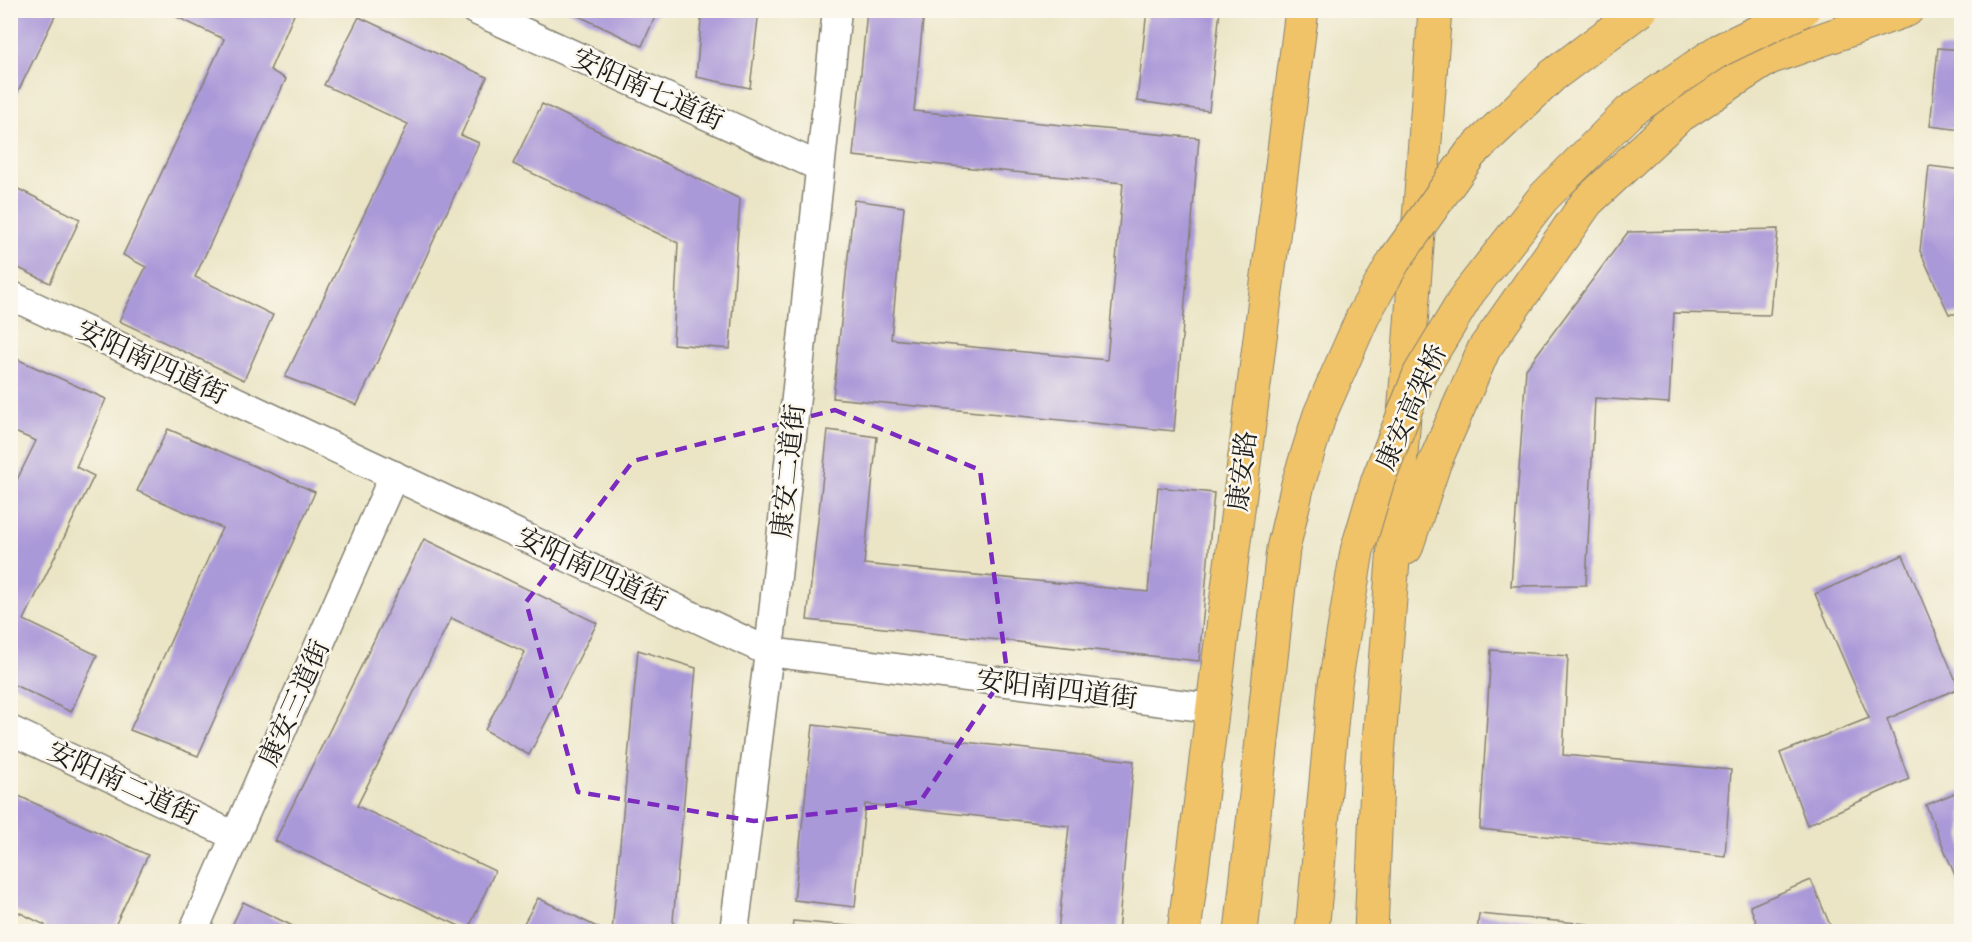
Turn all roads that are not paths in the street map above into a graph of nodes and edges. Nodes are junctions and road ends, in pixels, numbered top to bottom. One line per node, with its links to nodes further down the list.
1 (475, 10): 8 (street, 安阳南七道街)
2 (837, 10): 8 (street, 康安二道街)
3 (1302, 10): 13 (highway, 康安路)
4 (1435, 10): 11 (highway)
5 (1640, 10): 19 (highway, bridge)
6 (1803, 10): 20 (highway, 康安高架桥, bridge)
7 (1907, 10): 11 (highway)
8 (820, 166): 12 (street, 康安二道街)
9 (10, 295): 10 (street, 安阳南四道街)
10 (394, 475): 12 (street, 安阳南四道街); 15 (street, 康安三道街)
11 (1390, 592): 21 (highway)
12 (769, 652): 13 (street, 安阳南四道街); 17 (street, 康安二道街)
13 (1211, 708): 18 (highway, 康安路)
14 (10, 730): 15 (street, 安阳南二道街)
15 (236, 836): 16 (street, 康安三道街)
16 (193, 932)
17 (734, 932)
18 (1184, 932)
19 (1241, 932)
20 (1312, 932)
21 (1371, 932)

